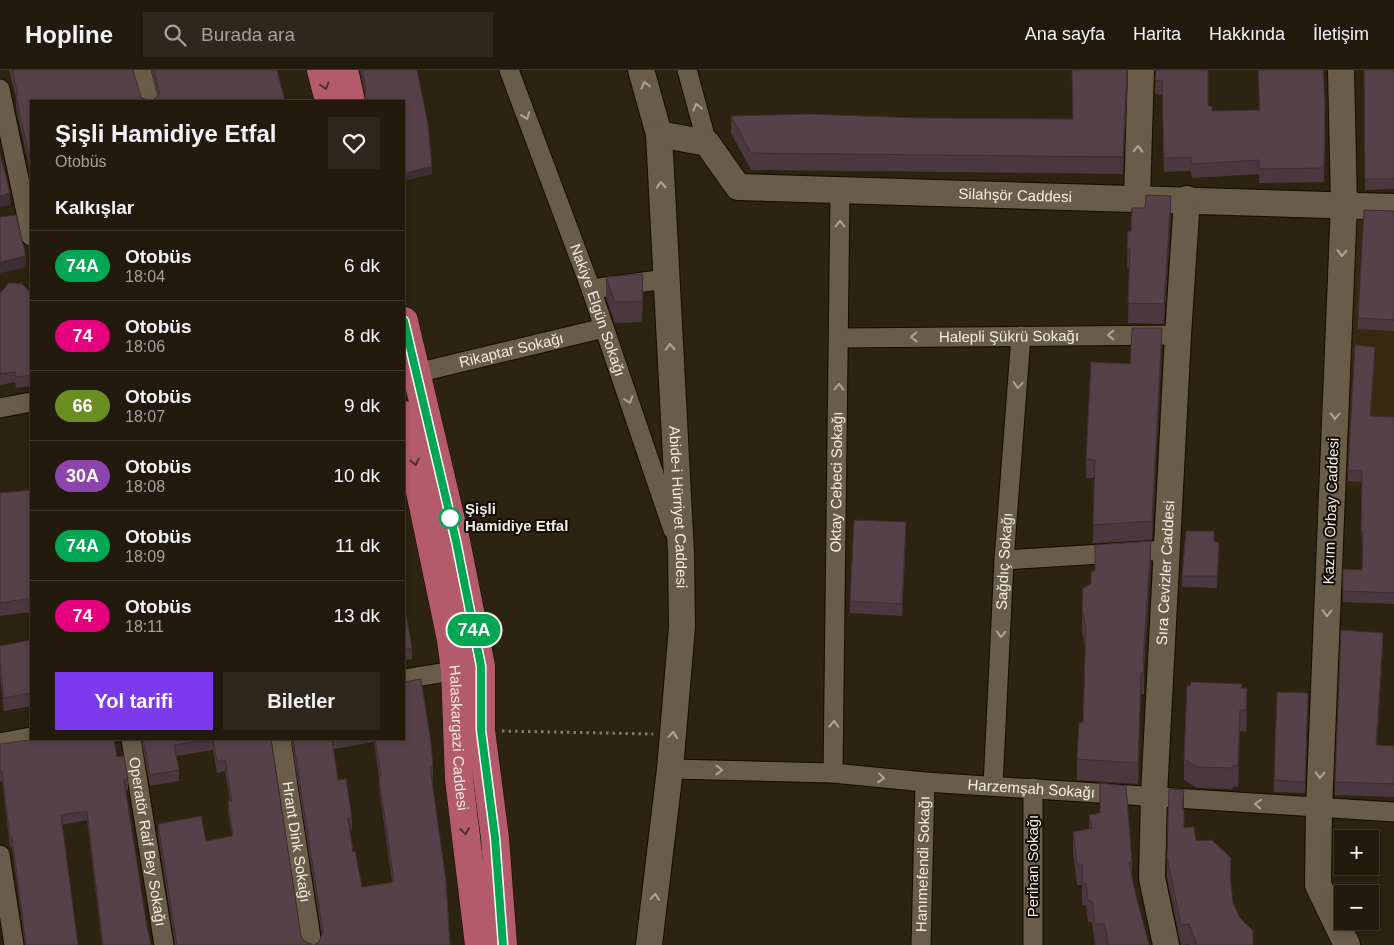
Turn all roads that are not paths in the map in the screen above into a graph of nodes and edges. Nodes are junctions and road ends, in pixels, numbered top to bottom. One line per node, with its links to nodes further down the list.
1 (141, 70): 10 (street)
2 (321, 70): 11 (main road, one-way to 11)
3 (344, 70): 12 (main road)
4 (509, 70): 22 (street, Nakiye Elgün Sokağı, one-way to 22)
5 (641, 70): 13 (street, Abide-i Hürriyet Caddesi, one-way to 5)
6 (687, 70): 14 (street, one-way to 6)
7 (1141, 70): 16 (street, one-way to 7)
8 (1341, 70): 18 (street, Kazım Orbay Caddesi)
9 (0, 88): 20 (street)
10 (150, 100)
11 (329, 100)
12 (351, 100)
13 (659, 134): 14 (street); 21 (street, Abide-i Hürriyet Caddesi, one-way to 13)
14 (707, 143): 15 (street, Silahşör Caddesi)
15 (840, 190): 16 (street, Silahşör Caddesi); 27 (street, Oktay Cebeci Sokağı, one-way to 15)
16 (1137, 197): 17 (street, Silahşör Caddesi)
17 (1187, 199): 18 (street, Silahşör Caddesi); 25 (street, Sıra Cevizler Caddesi)
18 (1344, 204): 19 (street, Silahşör Caddesi); 47 (street, Kazım Orbay Caddesi, one-way to 47)
19 (1394, 207)
20 (30, 234)
21 (666, 279): 22 (street); 33 (street, Abide-i Hürriyet Caddesi, one-way to 21)
22 (591, 289): 24 (street, Nakiye Elgün Sokağı)
23 (405, 324): 28 (main road, Halaskargazi Caddesi)
24 (604, 328): 28 (street, Rikaptar Sokağı); 33 (street, Nakiye Elgün Sokağı, one-way to 33)
25 (1178, 335): 26 (street, Halepli Şükrü Sokağı, one-way to 26); 32 (street, Sıra Cevizler Caddesi)
26 (1021, 336): 27 (street, Halepli Şükrü Sokağı, one-way to 27); 34 (street, Sağdıç Sokağı, one-way to 34)
27 (840, 338): 42 (street, Oktay Cebeci Sokağı, one-way to 27)
28 (416, 373): 35 (main road, Halaskargazi Caddesi)
29 (30, 402): 30 (street)
30 (0, 408)
31 (405, 420): 35 (main road, Halaskargazi Caddesi, one-way to 35)
32 (1167, 550): 34 (street); 46 (street, Sıra Cevizler Caddesi)
33 (681, 553): 41 (street, Abide-i Hürriyet Caddesi, one-way to 33)
34 (1004, 560): 44 (street, Sağdıç Sokağı, one-way to 44)
35 (468, 669): 36 (street); 53 (main road, Halaskargazi Caddesi, one-way to 53); 54 (main road, Halaskargazi Caddesi)
36 (405, 679)
37 (30, 737): 40 (street)
38 (131, 740): 51 (street, Operatör Raif Bey Sokağı)
39 (281, 740): 52 (street, Hrant Dink Sokağı)
40 (0, 743)
41 (670, 769): 42 (street, Harzemşah Sokağı, one-way to 42); 55 (street, Abide-i Hürriyet Caddesi, one-way to 41)
42 (833, 773): 43 (street, Harzemşah Sokağı, one-way to 43)
43 (924, 782): 44 (street, Harzemşah Sokağı); 56 (street, Hanımefendi Sokağı)
44 (993, 786): 45 (street, Harzemşah Sokağı)
45 (1033, 788): 46 (street, Harzemşah Sokağı); 57 (street, Perihan Sokağı)
46 (1154, 796): 47 (street, Harzemşah Sokağı, one-way to 46); 58 (street, Sıra Cevizler Caddesi)
47 (1319, 809): 48 (street, Harzemşah Sokağı); 59 (street, Kazım Orbay Caddesi)
48 (1394, 812)
49 (0, 855): 50 (street)
50 (14, 945)
51 (164, 945)
52 (312, 945)
53 (479, 945)
54 (503, 945)
55 (649, 945)
56 (921, 945)
57 (1033, 945)
58 (1166, 945)
59 (1347, 945)

